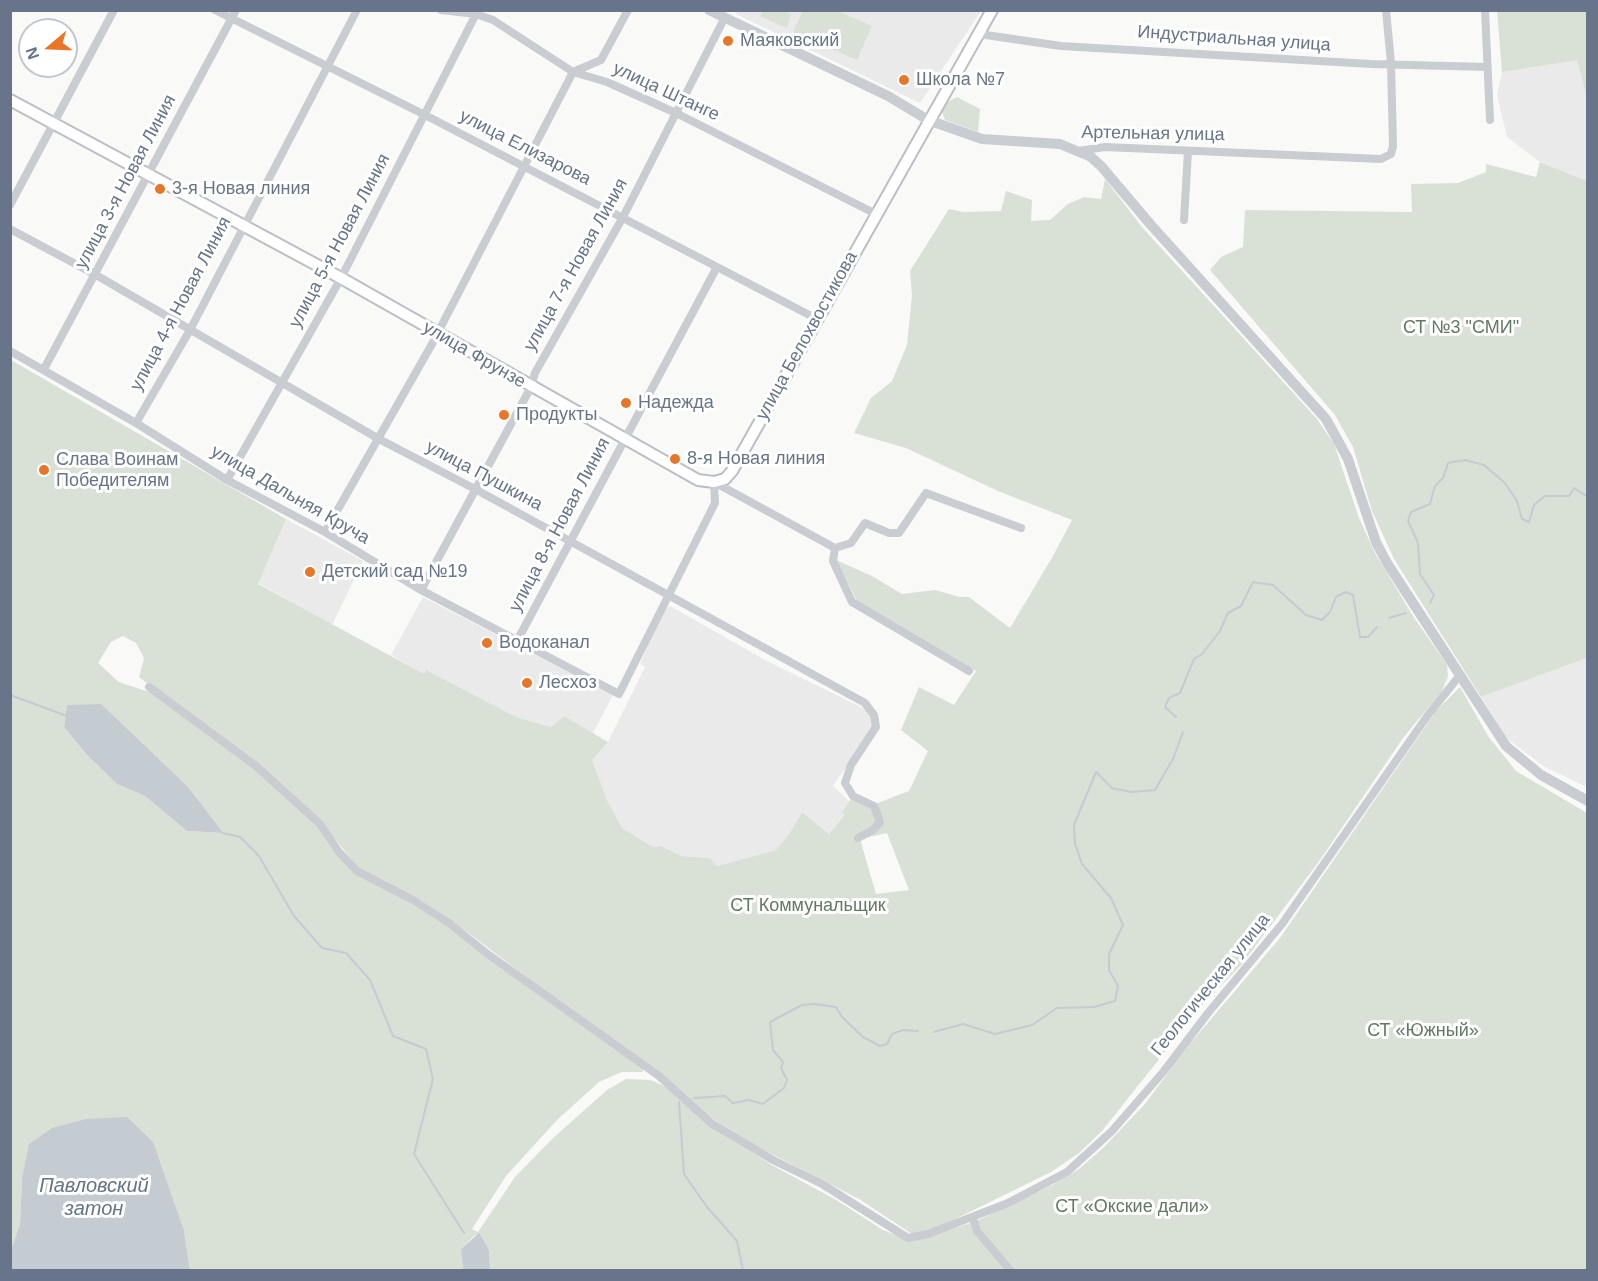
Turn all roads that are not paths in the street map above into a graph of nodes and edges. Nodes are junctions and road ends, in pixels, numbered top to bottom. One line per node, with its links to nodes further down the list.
1 (114, 10): 24 (street)
2 (215, 10): 13 (street, улица Елизарова)
3 (236, 10): 13 (street, улица 3-я Новая Линия)
4 (357, 10): 17 (street, улица 4-я Новая Линия)
5 (441, 10): 11 (street, улица Штанге)
6 (628, 10): 18 (street)
7 (709, 10): 12 (street, Артельная улица)
8 (992, 10): 14 (main road, улица Белохвостикова)
9 (1386, 10): 15 (street)
10 (1485, 10): 16 (street)
11 (474, 12): 18 (street, улица Штанге); 21 (street, улица 5-я Новая Линия)
12 (724, 19): 20 (street, улица 7-я Новая Линия); 22 (street, Артельная улица)
13 (231, 20): 17 (street, улица Елизарова); 28 (street, улица 3-я Новая Линия)
14 (980, 34): 15 (street, Индустриальная улица); 22 (main road, улица Белохвостикова)
15 (1391, 63): 16 (street, Индустриальная улица); 26 (street, Артельная улица)
16 (1487, 67): 23 (street)
17 (327, 68): 21 (street, улица Елизарова); 33 (street, улица 4-я Новая Линия)
18 (573, 72): 20 (street, улица Штанге); 27 (street)
19 (10, 100): 24 (main road, улица Фрунзе)
20 (676, 113): 30 (street, улица Штанге); 31 (street, улица 7-я Новая Линия)
21 (425, 115): 27 (street, улица Елизарова); 37 (street, улица 5-я Новая Линия)
22 (928, 120): 25 (street, Артельная улица); 30 (main road, улица Белохвостикова)
23 (1490, 120)
24 (52, 124): 28 (main road, улица Фрунзе); 29 (street)
25 (1078, 151): 26 (street, Артельная улица); 59 (street)
26 (1188, 151): 32 (street)
27 (522, 166): 31 (street, улица Елизарова); 40 (street)
28 (147, 174): 33 (main road, улица Фрунзе); 36 (street, улица 3-я Новая Линия)
29 (10, 205)
30 (876, 214): 38 (main road, улица Белохвостикова)
31 (623, 217): 35 (street, улица Елизарова); 44 (street, улица 7-я Новая Линия)
32 (1185, 220)
33 (242, 227): 37 (main road, улица Фрунзе); 39 (street, улица 4-я Новая Линия)
34 (10, 230): 36 (street, улица Пушкина)
35 (717, 267): 38 (street, улица Елизарова); 47 (street, улица 8-я Новая Линия)
36 (96, 275): 39 (street, улица Пушкина); 42 (street, улица 3-я Новая Линия)
37 (341, 278): 40 (main road, улица Фрунзе); 43 (street, улица 5-я Новая Линия)
38 (817, 319): 49 (main road, улица Белохвостикова)
39 (190, 330): 43 (street, улица Пушкина); 45 (street, улица 4-я Новая Линия)
40 (437, 333): 44 (main road, улица Фрунзе); 46 (street)
41 (10, 351): 42 (street, улица Дальняя Круча)
42 (44, 369): 45 (street, улица Дальняя Круча)
43 (282, 382): 46 (street, улица Пушкина); 48 (street, улица 5-я Новая Линия)
44 (531, 387): 47 (main road, улица Фрунзе); 50 (street, улица 7-я Новая Линия)
45 (136, 423): 48 (street, улица Дальняя Круча)
46 (379, 439): 50 (street, улица Пушкина); 52 (street)
47 (625, 439): 49 (main road, улица Фрунзе); 53 (street, улица 8-я Новая Линия)
48 (227, 480): 52 (street, улица Дальняя Круча)
49 (714, 482): 54 (street, улица Фрунзе); 56 (street)
50 (475, 489): 53 (street, улица Пушкина); 55 (street, улица 7-я Новая Линия)
51 (1021, 528): 54 (street)
52 (325, 532): 55 (street, улица Дальняя Круча)
53 (569, 542): 56 (street, улица Пушкина); 57 (street, улица 8-я Новая Линия)
54 (835, 548): 58 (street)
55 (421, 590): 57 (street, улица Дальняя Круча)
56 (667, 596): 57 (street, улица Дальняя Круча); 62 (street, улица Пушкина)
57 (517, 641)
58 (969, 671)
59 (1460, 675): 61 (street); 63 (street, Геологическая улица)
60 (149, 687): 63 (street, Геологическая улица)
61 (1587, 801)
62 (858, 838)
63 (973, 1218): 64 (street)
64 (1010, 1270)

